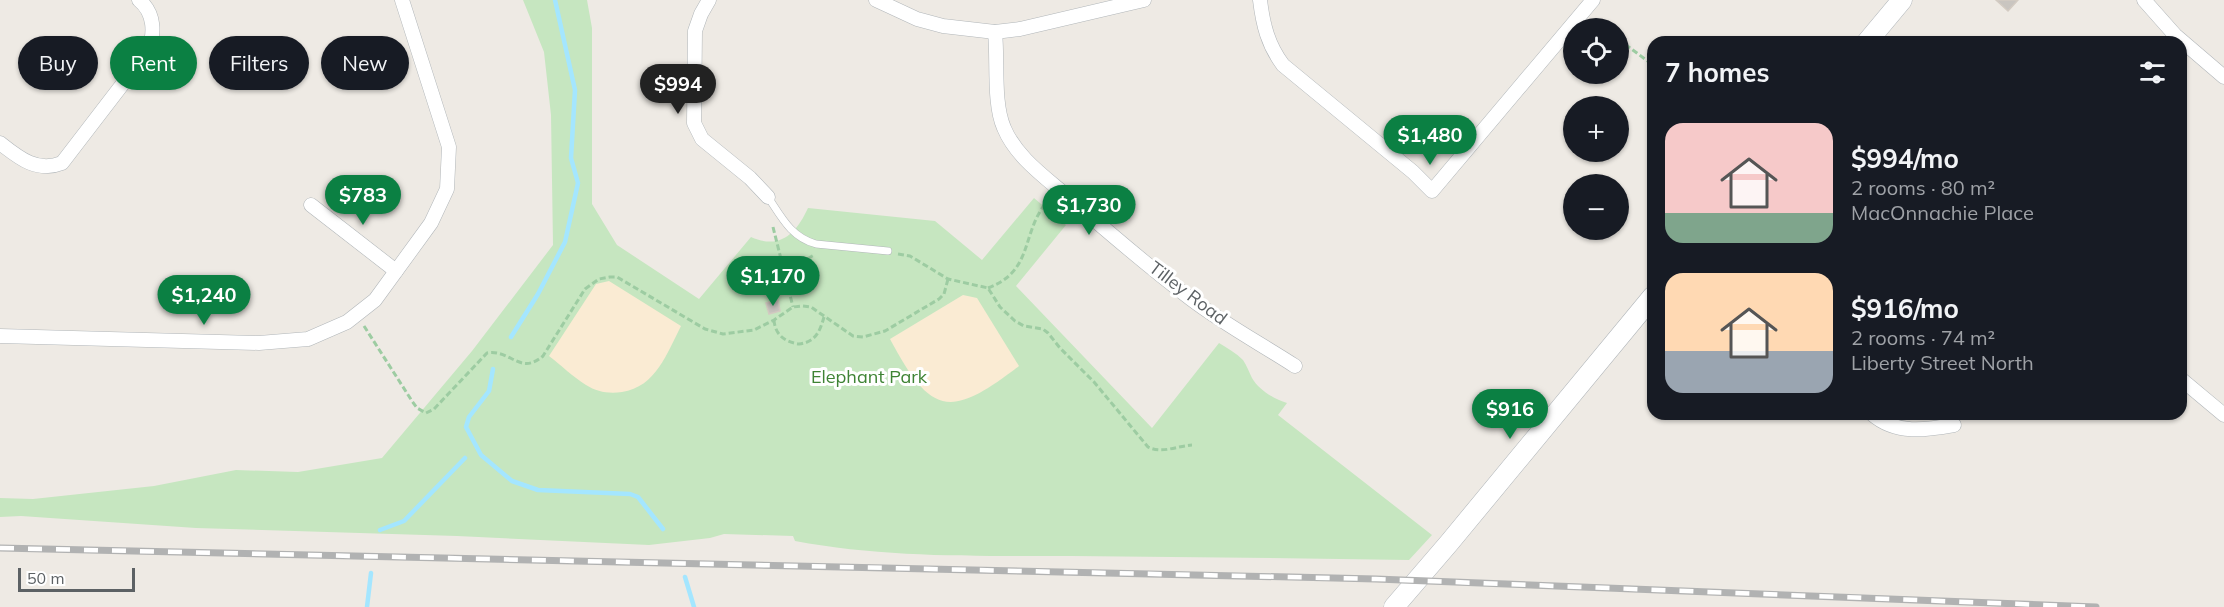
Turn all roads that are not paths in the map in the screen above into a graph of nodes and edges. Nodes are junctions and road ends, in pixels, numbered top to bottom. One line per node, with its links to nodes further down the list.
1 (139, 0): 15 (street)
2 (402, 0): 19 (street)
3 (709, 0): 16 (street)
4 (876, 0): 10 (street)
5 (1144, 0): 10 (street)
6 (1260, 0): 7 (street)
7 (1593, 0)
8 (1902, 0): 11 (main road)
9 (2144, 0): 12 (street)
10 (995, 32): 22 (street, Tilley Road)
11 (1872, 36)
12 (2176, 36)
13 (2187, 45): 14 (street)
14 (2224, 77)
15 (0, 143)
16 (768, 197): 18 (lane)
17 (311, 205): 19 (street)
18 (888, 251)
19 (396, 271): 21 (street)
20 (1647, 303): 27 (main road)
21 (0, 336)
22 (1295, 366)
23 (2187, 384): 24 (street)
24 (2224, 415)
25 (1878, 420): 26 (street)
26 (1954, 425)
27 (1394, 607)

